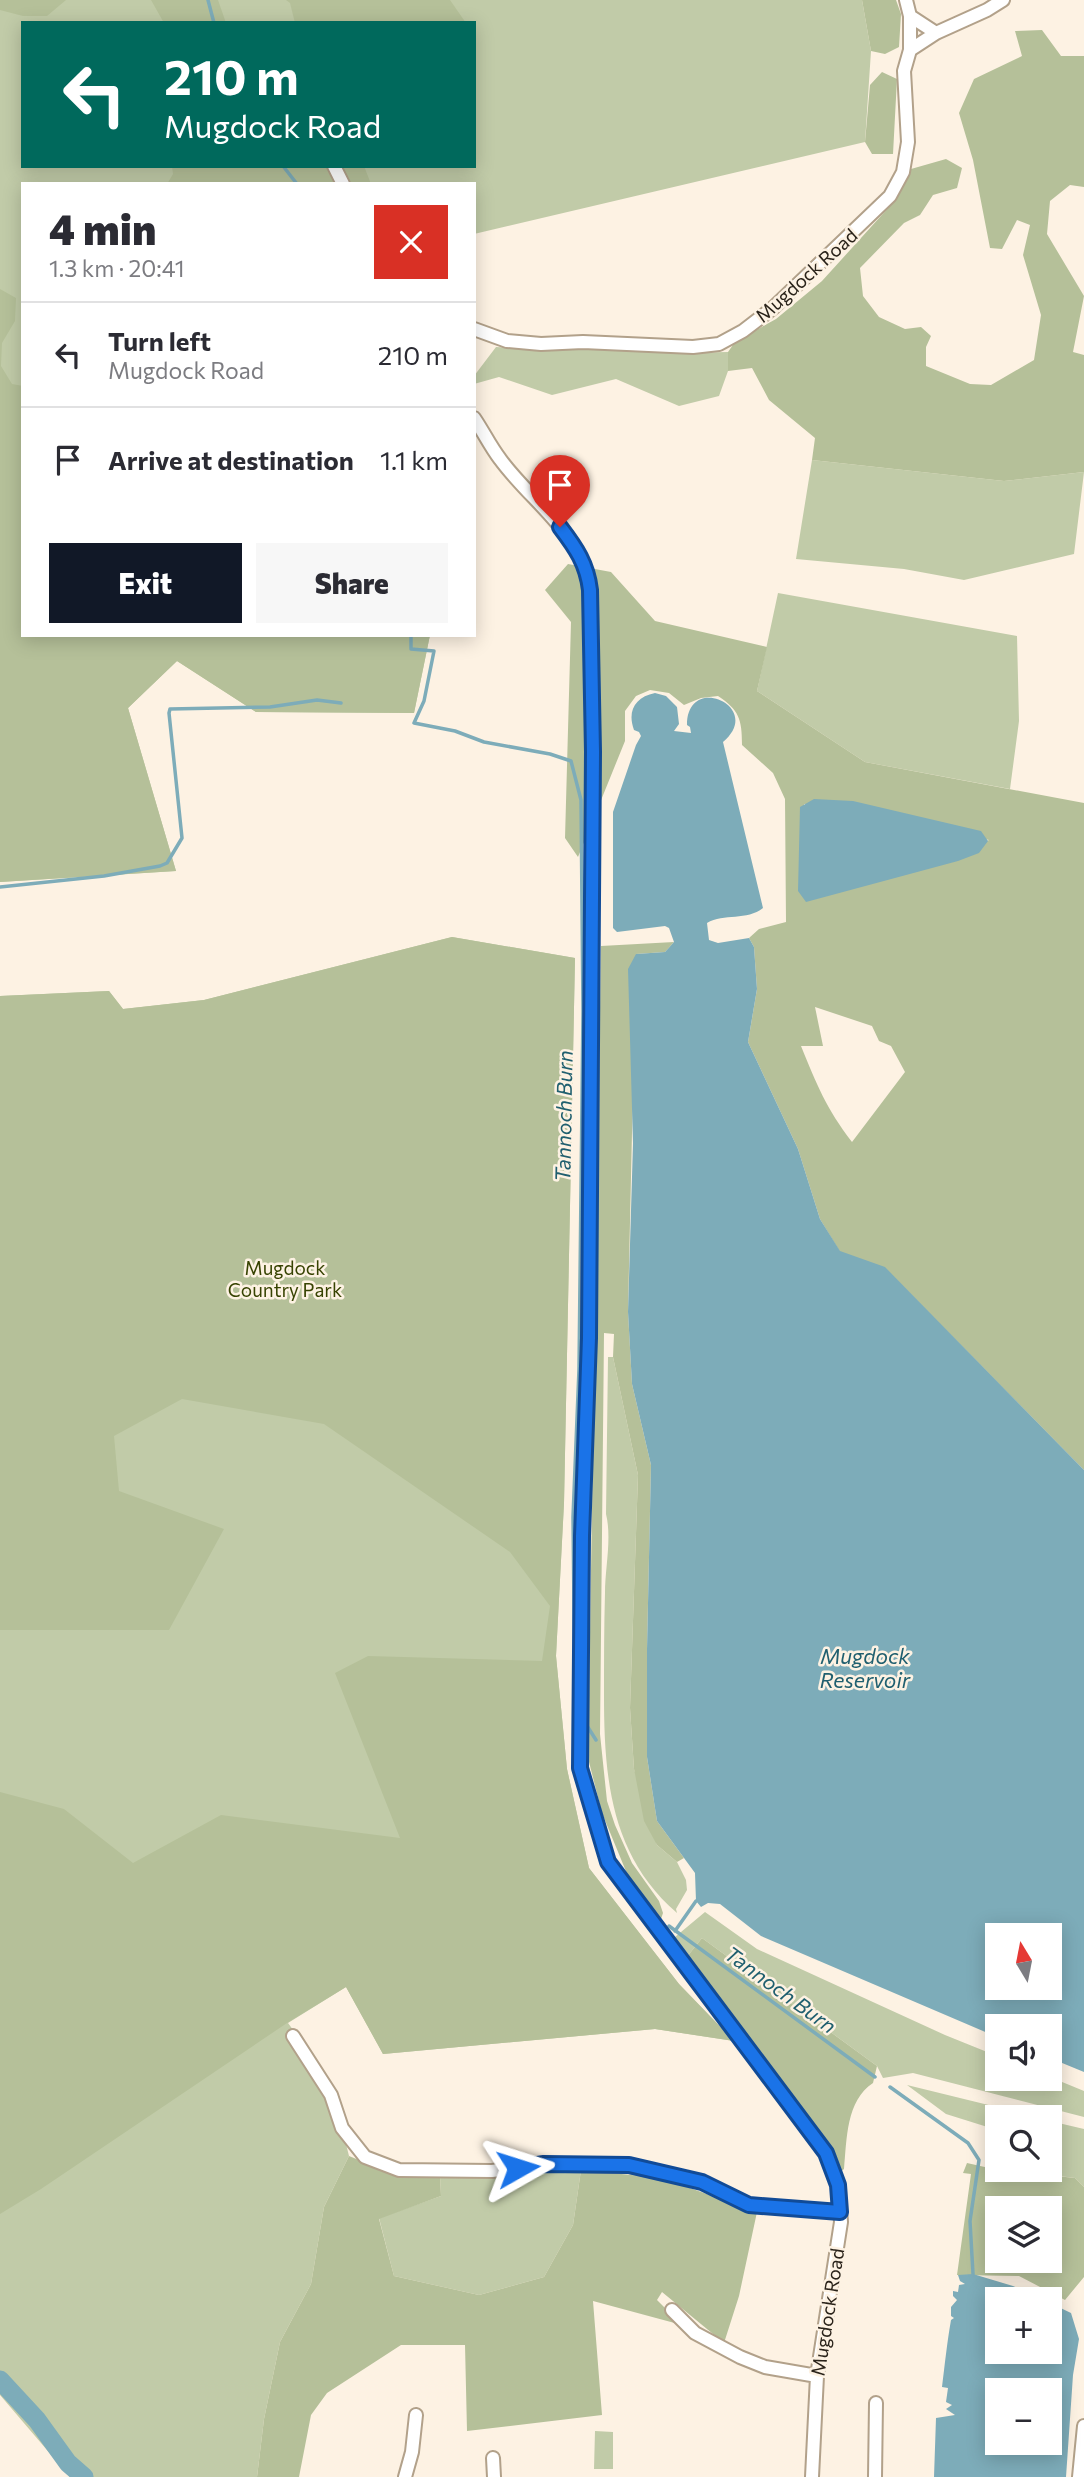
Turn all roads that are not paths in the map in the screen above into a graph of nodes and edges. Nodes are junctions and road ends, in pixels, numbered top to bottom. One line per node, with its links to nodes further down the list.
1 (906, 0): 3 (street, Mugdock Road)
2 (1003, 0): 4 (street)
3 (910, 16): 4 (street); 5 (street, Mugdock Road)
4 (936, 33): 5 (street)
5 (910, 50): 6 (street, Mugdock Road)
6 (476, 331)
7 (476, 421): 9 (street, Mugdock Road)
8 (293, 2036): 9 (street)
9 (840, 2212): 11 (street, Mugdock Road)
10 (673, 2310): 11 (street)
11 (817, 2376): 18 (street, Mugdock Road)
12 (876, 2403): 19 (street)
13 (416, 2416): 16 (street)
14 (1084, 2426): 20 (street)
15 (493, 2458): 17 (street)
16 (405, 2477)
17 (494, 2477)
18 (812, 2477)
19 (875, 2477)
20 (1079, 2477)

